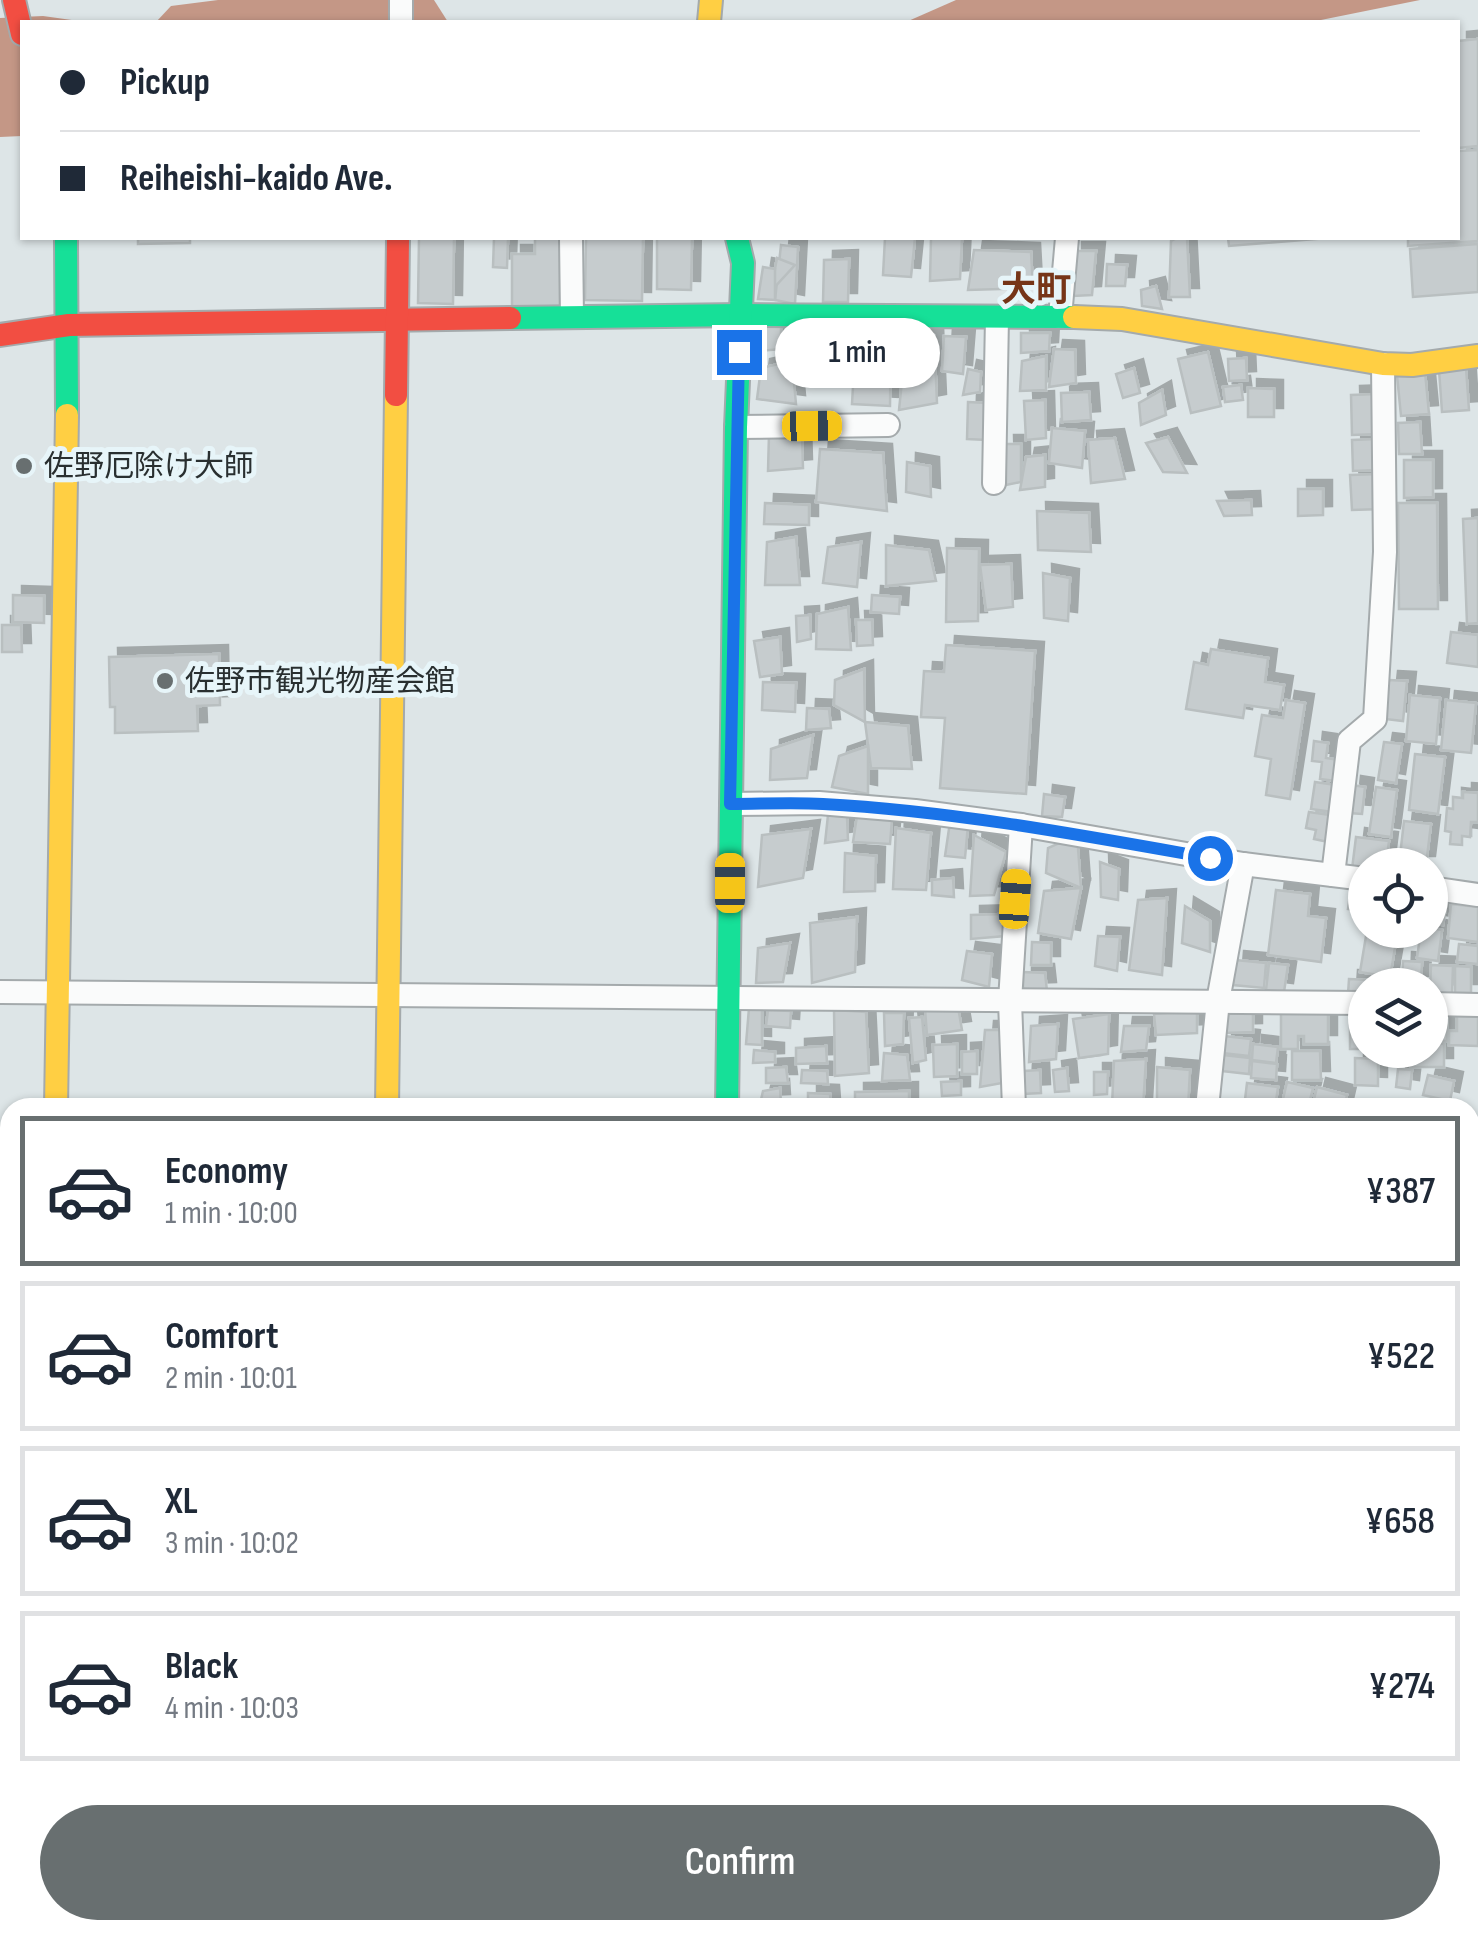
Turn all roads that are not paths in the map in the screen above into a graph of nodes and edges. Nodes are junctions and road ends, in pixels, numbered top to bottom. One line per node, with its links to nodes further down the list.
1 (14, 0): 2 (street)
2 (20, 26)
3 (66, 240): 13 (street)
4 (398, 240): 12 (street)
5 (571, 240): 10 (street)
6 (737, 240): 8 (street)
7 (1067, 240): 9 (street)
8 (741, 315): 10 (street); 11 (street); 18 (street)
9 (1060, 316): 11 (street); 16 (street)
10 (572, 317): 12 (street)
11 (997, 317): 19 (street)
12 (397, 320): 13 (street); 29 (street)
13 (69, 326): 14 (street); 28 (street)
14 (0, 335)
15 (1478, 356): 16 (street)
16 (1383, 364): 23 (street)
17 (888, 425): 18 (street)
18 (736, 427): 20 (street)
19 (994, 482)
20 (730, 804): 21 (street); 30 (street)
21 (1021, 825): 22 (street); 31 (street)
22 (1243, 864): 23 (street); 32 (street)
23 (1333, 874): 24 (street)
24 (1348, 876)
25 (1448, 890): 26 (street)
26 (1478, 894)
27 (0, 992): 28 (street)
28 (58, 992): 29 (street); 36 (street)
29 (388, 994): 30 (street); 37 (street)
30 (729, 1000): 31 (street); 38 (street)
31 (1010, 1001): 32 (street); 39 (street)
32 (1218, 1002): 33 (street); 40 (street)
33 (1348, 1004)
34 (1448, 1004): 35 (street)
35 (1478, 1005)
36 (56, 1098)
37 (387, 1098)
38 (727, 1098)
39 (1014, 1098)
40 (1208, 1098)

